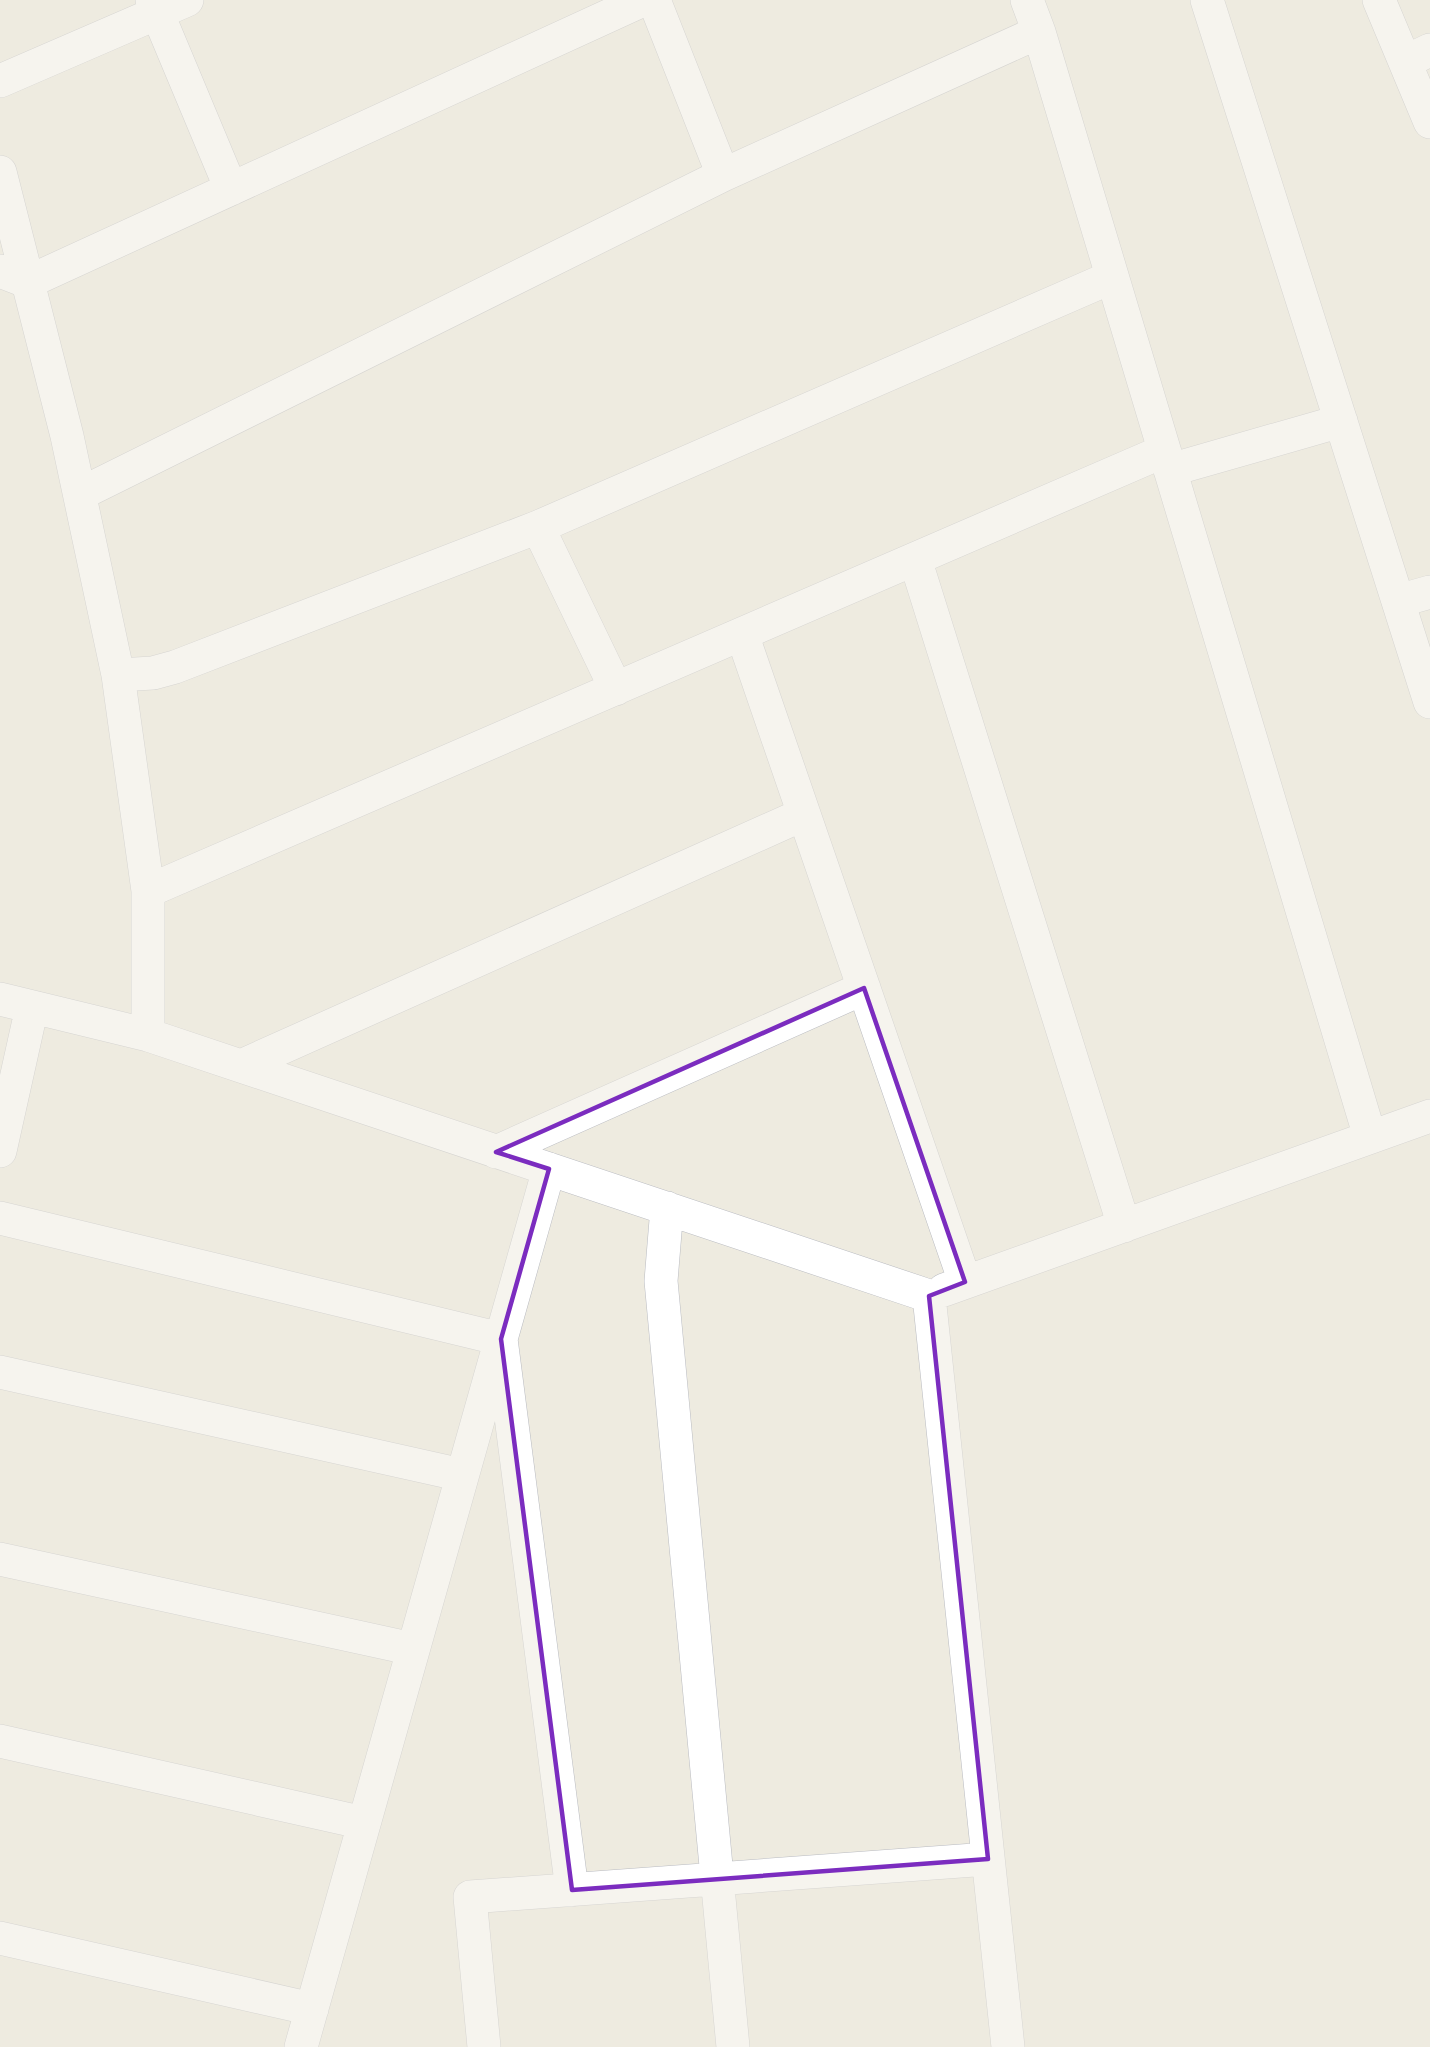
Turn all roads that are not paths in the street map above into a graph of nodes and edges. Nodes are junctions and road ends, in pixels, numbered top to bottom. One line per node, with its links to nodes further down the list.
1 (187, 0): 7 (street)
2 (643, 0): 14 (street)
3 (654, 0): 13 (street)
4 (1027, 0): 8 (street)
5 (1207, 0): 17 (street)
6 (1379, 0): 9 (street)
7 (154, 6): 10 (street); 14 (street)
8 (1039, 32): 13 (street); 16 (street)
9 (1417, 56): 11 (street)
10 (0, 81)
11 (1430, 122)
12 (0, 172): 15 (street)
13 (723, 175): 19 (street)
14 (231, 189): 15 (street)
15 (14, 277): 19 (street)
16 (1112, 277): 18 (street); 20 (street)
17 (1341, 421): 18 (street); 23 (street)
18 (1167, 460): 21 (street); 36 (street)
19 (80, 494): 25 (street)
20 (538, 527): 25 (street); 26 (street)
21 (915, 559): 24 (street); 42 (street)
22 (1430, 592): 23 (street)
23 (1398, 601): 27 (street)
24 (742, 634): 26 (street); 28 (street)
25 (118, 675): 29 (street)
26 (616, 689): 29 (street)
27 (1430, 702)
28 (804, 814): 30 (street); 34 (street)
29 (148, 891): 33 (street)
30 (864, 988): 38 (street); 43 (street)
31 (0, 999): 32 (street)
32 (32, 1006): 33 (street); 37 (street)
33 (148, 1035): 34 (street)
34 (241, 1066): 38 (street)
35 (1430, 1116): 36 (street)
36 (1370, 1137): 42 (street)
37 (0, 1151)
38 (496, 1152): 39 (street)
39 (549, 1169): 40 (street); 45 (street)
40 (667, 1208): 44 (street); 53 (street)
41 (0, 1218): 45 (street)
42 (1124, 1226): 43 (street)
43 (965, 1282): 44 (street)
44 (929, 1296): 52 (street)
45 (501, 1339): 47 (street); 54 (street)
46 (0, 1372): 47 (street)
47 (462, 1475): 49 (street)
48 (0, 1559): 49 (street)
49 (414, 1649): 51 (street)
50 (0, 1741): 51 (street)
51 (364, 1823): 56 (street)
52 (988, 1859): 53 (street); 60 (street)
53 (718, 1879): 54 (street); 59 (street)
54 (572, 1890): 58 (street)
55 (0, 1938): 56 (street)
56 (312, 2009): 57 (street)
57 (301, 2047)
58 (484, 2047)
59 (733, 2047)
60 (1008, 2047)

